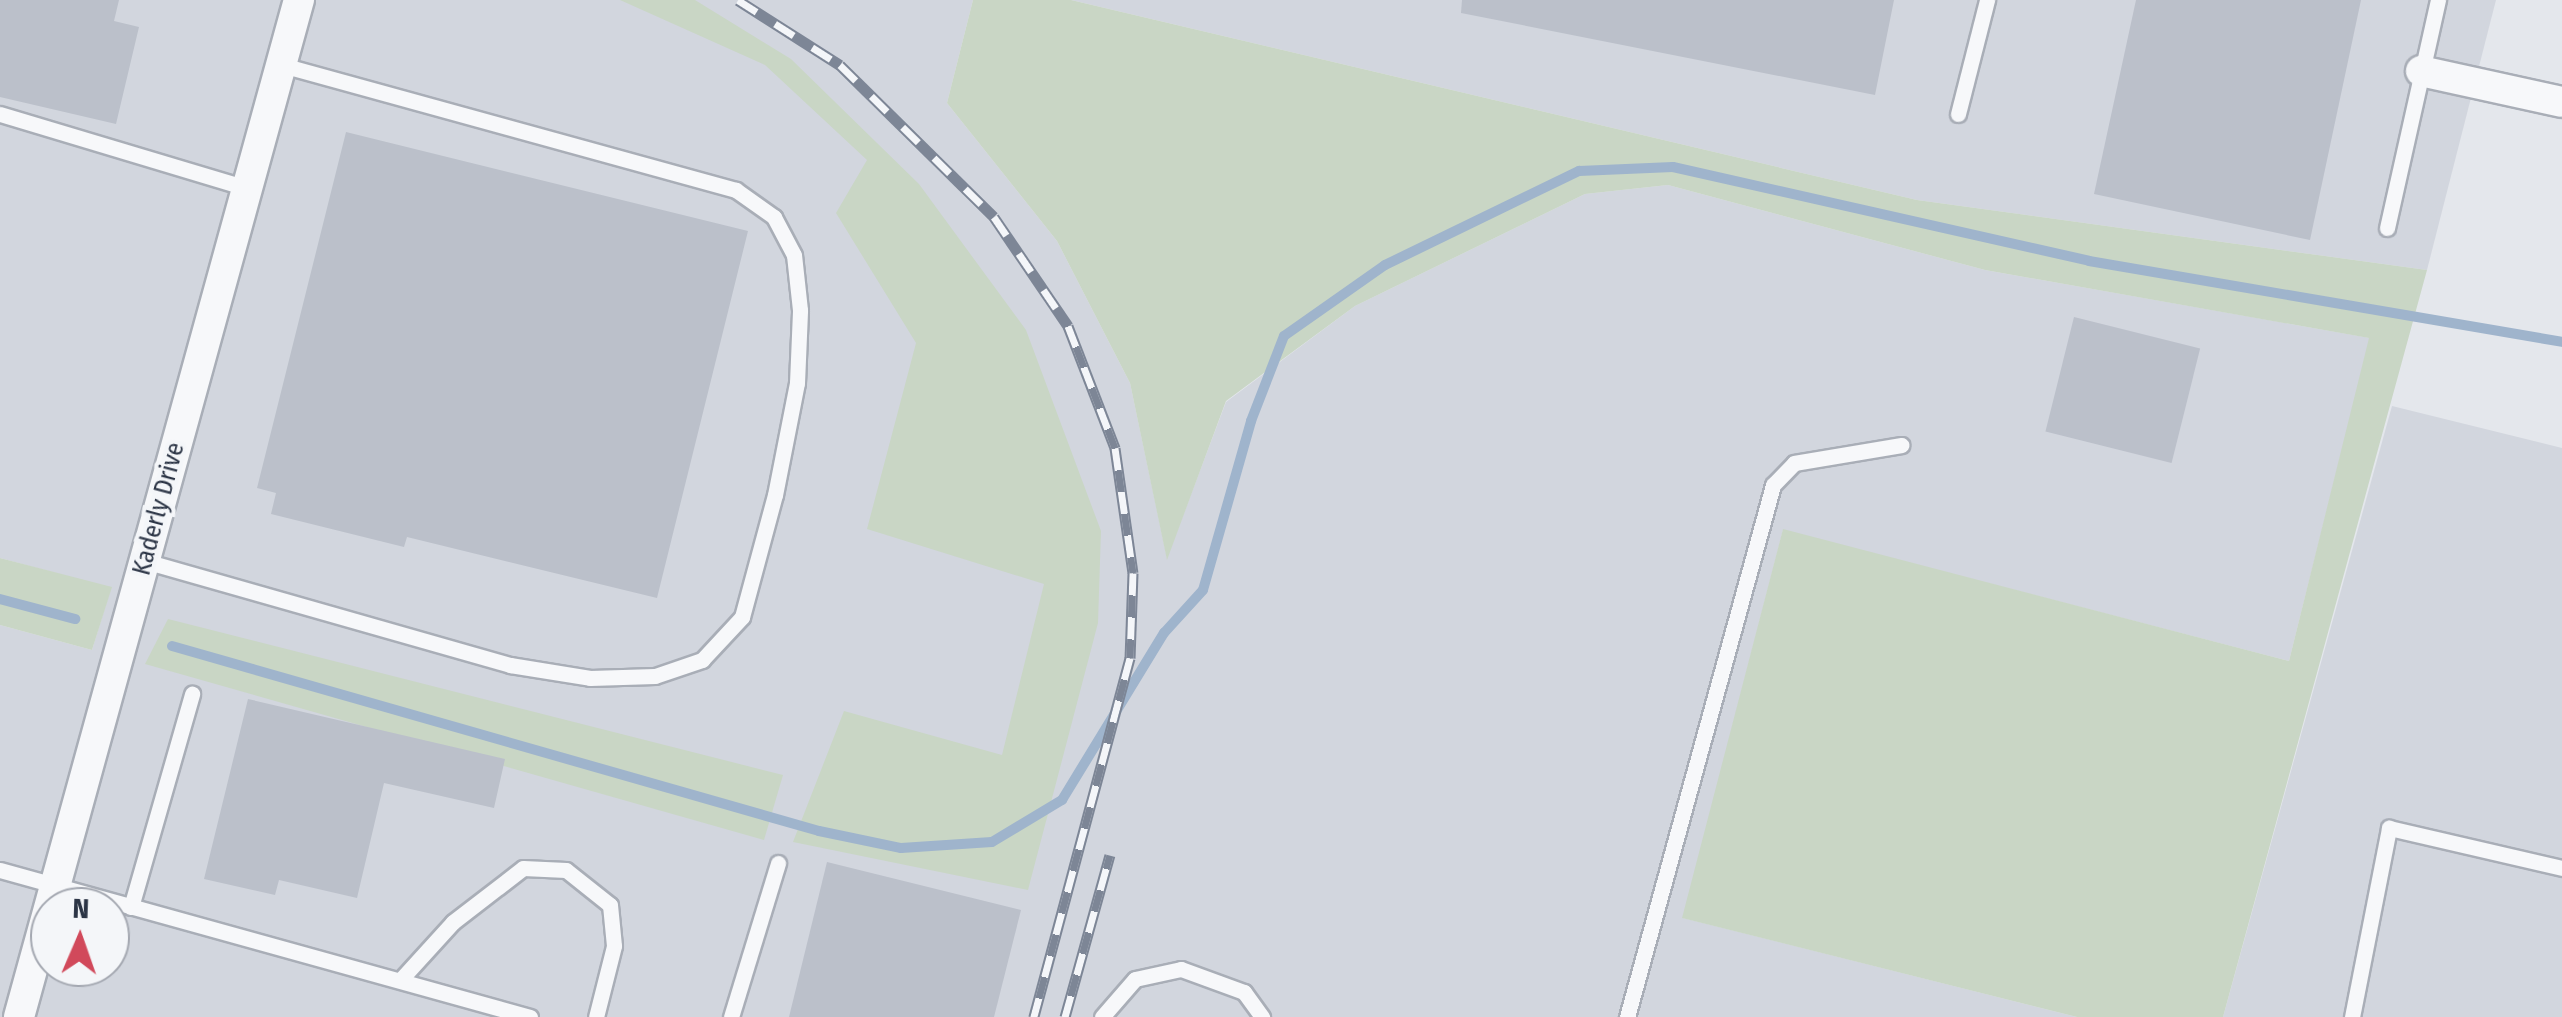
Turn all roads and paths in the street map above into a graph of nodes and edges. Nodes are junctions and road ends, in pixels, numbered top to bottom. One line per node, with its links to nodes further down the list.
1 (299, 0): 4 (street, Kaderly Drive)
2 (1987, 0): 8 (lane)
3 (2438, 0): 5 (lane)
4 (282, 65): 9 (street, Kaderly Drive); 12 (lane)
5 (2421, 71): 6 (street); 10 (lane)
6 (2562, 102)
7 (0, 114): 9 (lane)
8 (1958, 114)
9 (248, 188): 12 (street, Kaderly Drive)
10 (2387, 228)
11 (1901, 445): 26 (lane)
12 (145, 562): 17 (street, Kaderly Drive)
13 (192, 694): 18 (lane)
14 (778, 863): 23 (lane)
15 (2562, 868): 27 (lane)
16 (0, 870): 17 (lane)
17 (55, 886): 18 (lane); 20 (street, Kaderly Drive)
18 (132, 907): 19 (lane)
19 (402, 976): 21 (lane); 22 (lane)
20 (19, 1017)
21 (530, 1017)
22 (596, 1017)
23 (731, 1017)
24 (1102, 1017): 25 (lane)
25 (1262, 1017)
26 (1627, 1017)
27 (2352, 1017)

